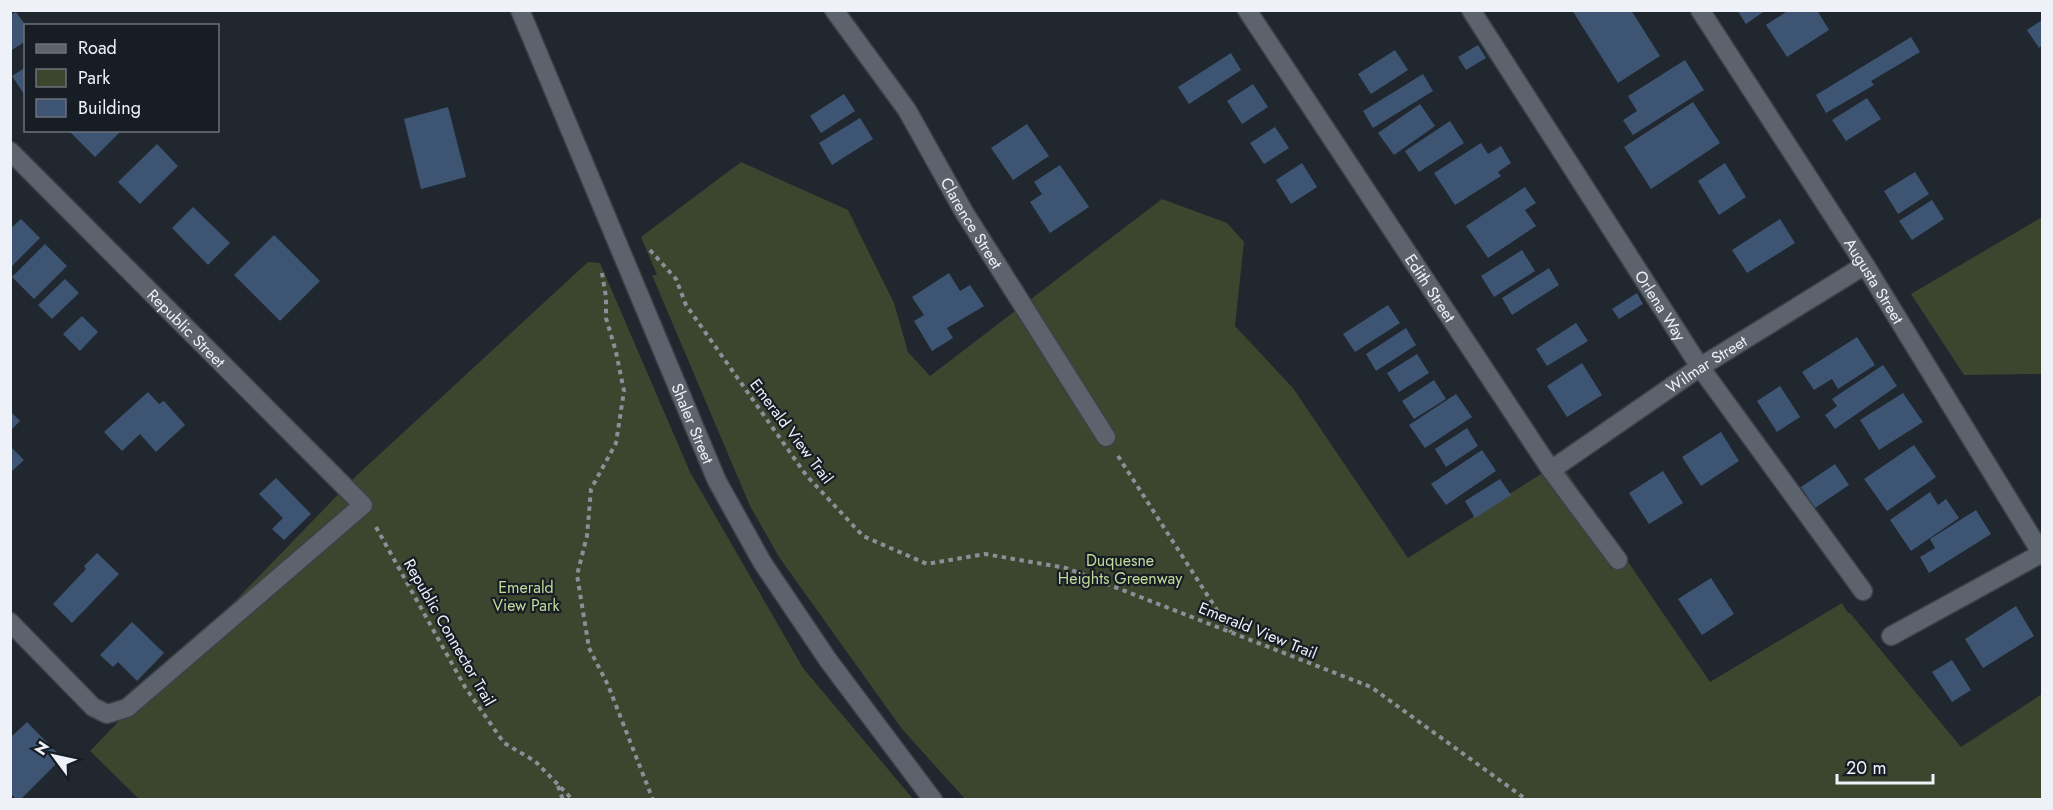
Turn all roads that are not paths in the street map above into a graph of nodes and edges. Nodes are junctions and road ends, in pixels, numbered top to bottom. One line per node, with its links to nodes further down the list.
1 (520, 10): 16 (street, Shaler Street)
2 (834, 10): 9 (street, Clarence Street)
3 (1247, 10): 10 (street, Edith Street)
4 (1471, 10): 8 (street, Orlena Way)
5 (1700, 10): 7 (street, Augusta Street)
6 (10, 151): 14 (street, Republic Street)
7 (1865, 265): 8 (street, Wilmar Street); 11 (street, Augusta Street)
8 (1700, 367): 10 (street, Wilmar Street); 13 (street, Orlena Way)
9 (1106, 437)
10 (1551, 470): 12 (street, Edith Street)
11 (2042, 554): 15 (street)
12 (1618, 560)
13 (1863, 591)
14 (10, 622)
15 (1891, 636)
16 (933, 800)

